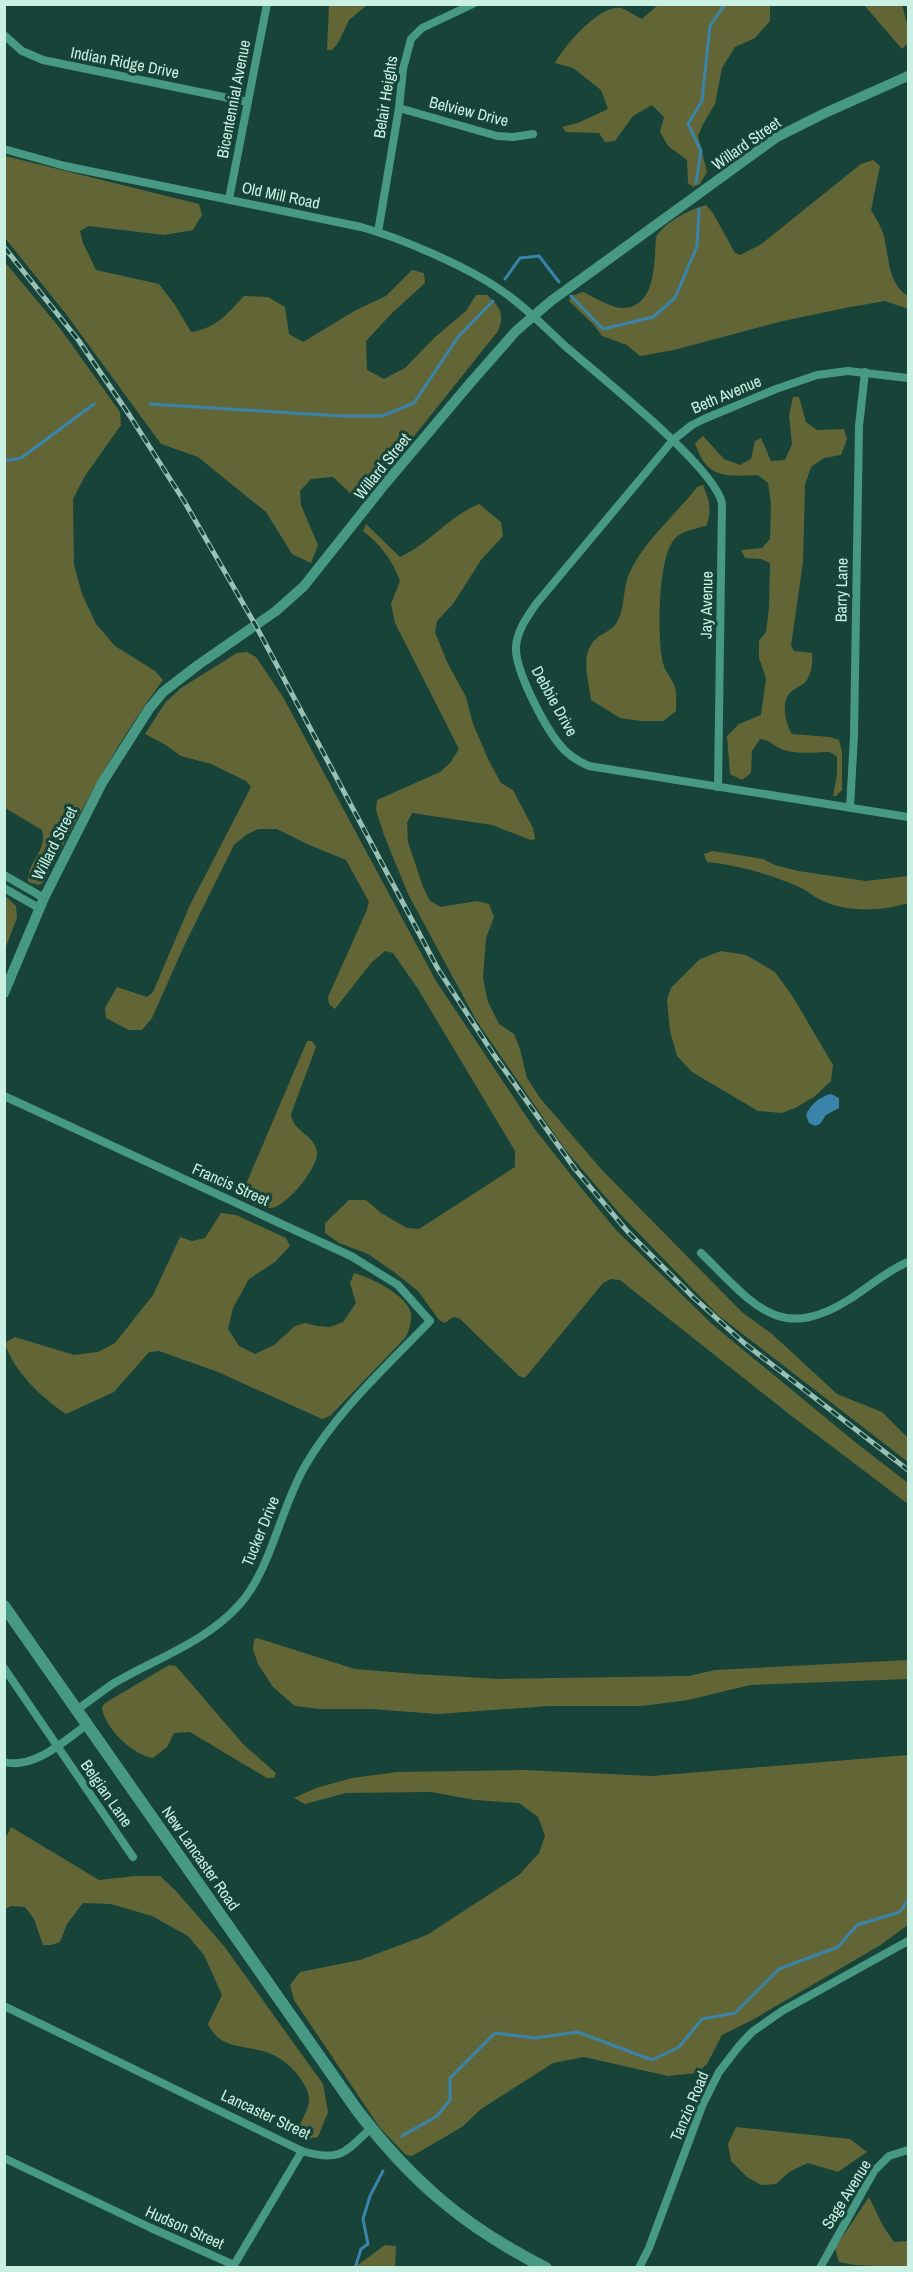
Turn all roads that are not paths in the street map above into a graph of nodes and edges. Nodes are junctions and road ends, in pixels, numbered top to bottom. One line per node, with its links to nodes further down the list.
1 (267, 4): 5 (street, Bicentennial Avenue)
2 (473, 4): 6 (street, Belair Heights)
3 (4, 35): 5 (street, Indian Ridge Drive)
4 (909, 76): 11 (street, Willard Street)
5 (248, 102): 9 (street, Bicentennial Avenue)
6 (399, 108): 7 (street, Belview Drive); 10 (street, Belair Heights)
7 (532, 134)
8 (4, 149): 9 (street, Old Mill Road)
9 (229, 199): 10 (street, Old Mill Road)
10 (378, 232): 11 (street, Old Mill Road)
11 (532, 317): 14 (street); 20 (street, Willard Street)
12 (864, 372): 13 (street, Beth Avenue); 14 (street, Beth Avenue); 16 (street, Barry Lane)
13 (909, 378)
14 (673, 440): 15 (street, Jay Avenue); 15 (street, Debbie Drive)
15 (718, 787): 16 (street, Debbie Drive)
16 (850, 808): 17 (street, Debbie Drive)
17 (909, 817)
18 (4, 875): 20 (street)
19 (4, 888): 20 (street)
20 (41, 903): 21 (street, Willard Street)
21 (4, 993)
22 (4, 1096): 25 (street, Francis Street)
23 (701, 1253): 24 (street)
24 (909, 1262)
25 (430, 1321): 28 (street, Tucker Drive)
26 (4, 1605): 28 (main road, New Lancaster Road)
27 (4, 1668): 30 (street, Belgian Lane)
28 (78, 1709): 29 (main road, New Lancaster Road)
29 (88, 1724): 30 (street); 35 (main road, New Lancaster Road)
30 (56, 1746): 31 (street); 32 (street, Belgian Lane)
31 (4, 1762)
32 (133, 1857)
33 (909, 1941): 40 (street, Tanzio Road)
34 (4, 2006): 37 (street, Lancaster Street)
35 (371, 2128): 37 (street, Lancaster Street); 39 (main road)
36 (909, 2150): 41 (street, Sage Avenue)
37 (302, 2151): 38 (street, Hudson Street)
38 (4, 2158)
39 (546, 2268)
40 (639, 2268)
41 (820, 2268)

